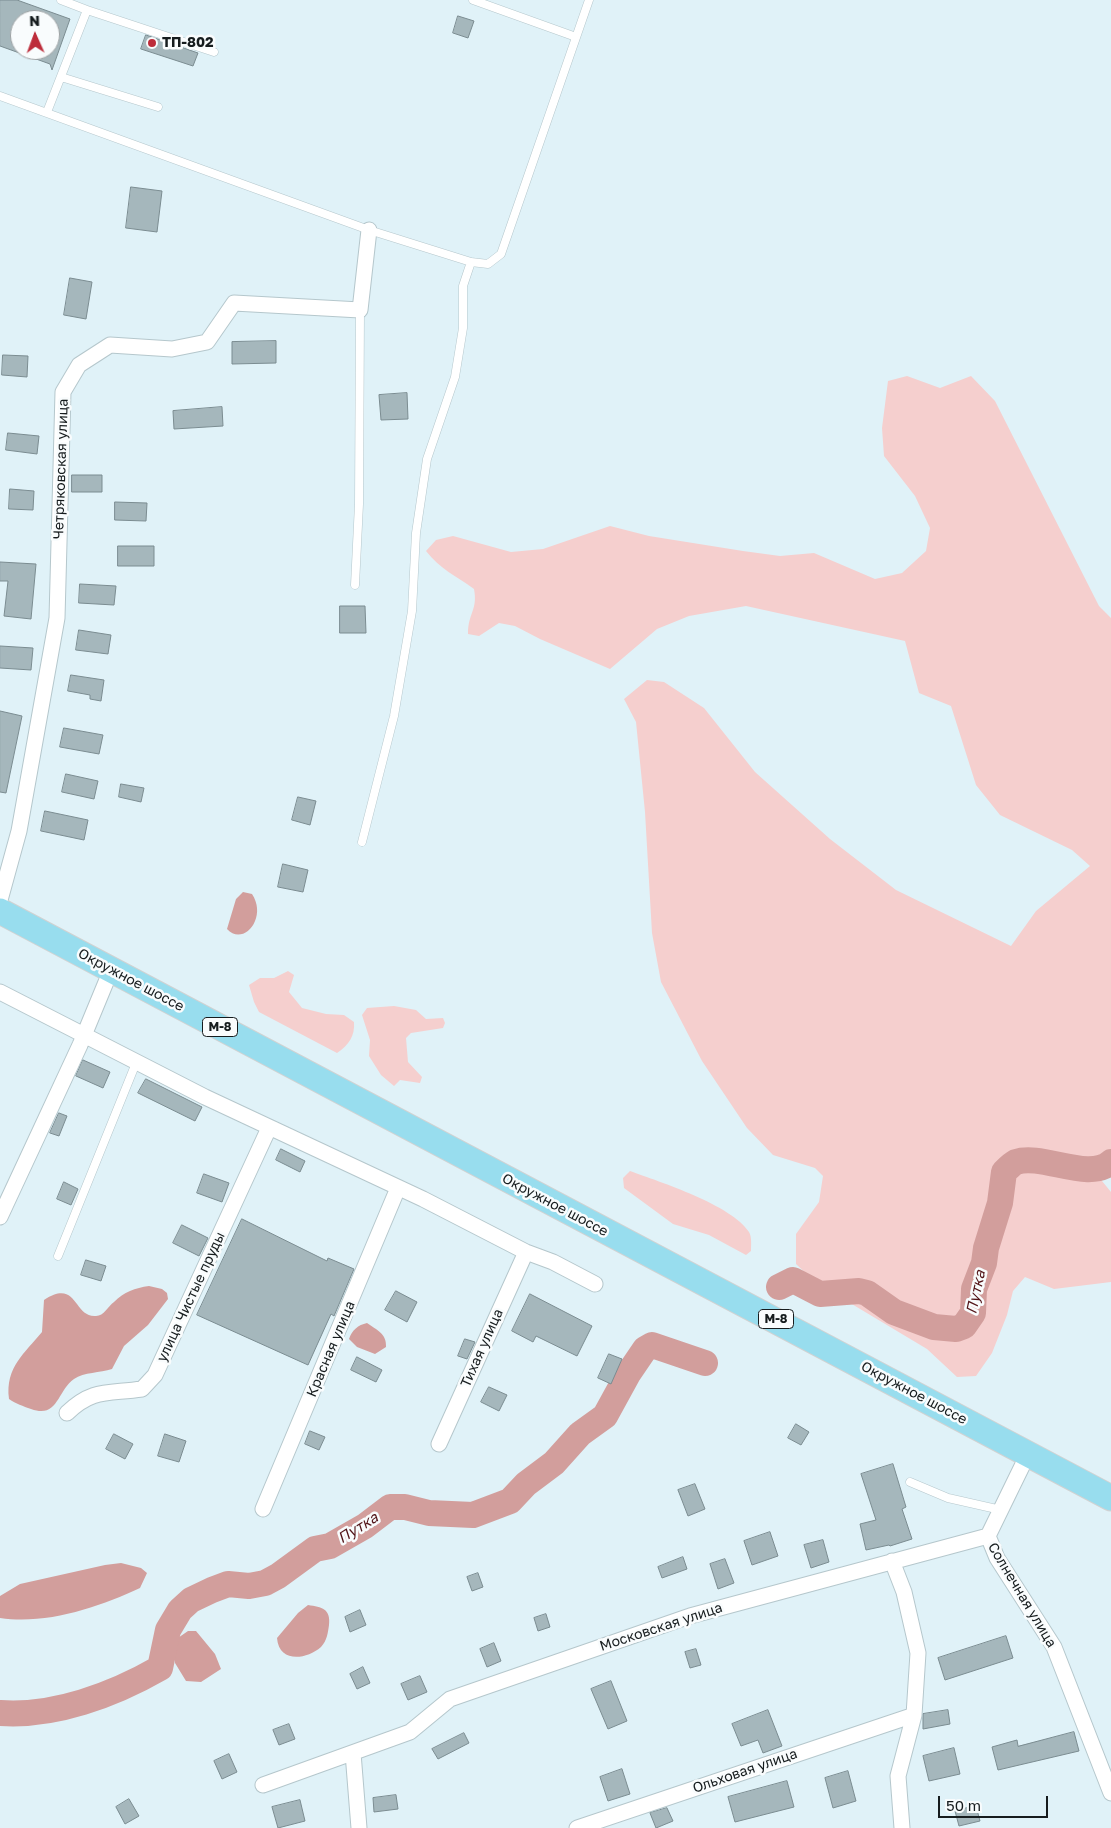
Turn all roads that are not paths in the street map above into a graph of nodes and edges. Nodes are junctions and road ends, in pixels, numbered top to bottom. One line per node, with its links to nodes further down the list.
1 (61, 0): 4 (lane)
2 (473, 0): 5 (lane)
3 (589, 0): 5 (lane)
4 (87, 10): 6 (lane); 7 (lane)
5 (576, 37): 12 (lane)
6 (214, 52)
7 (61, 77): 9 (lane); 10 (lane)
8 (0, 96): 10 (lane)
9 (158, 107)
10 (47, 112): 11 (lane)
11 (369, 230): 12 (lane); 13 (street)
12 (471, 262): 15 (lane)
13 (360, 310): 14 (lane); 16 (street, Четряковская улица)
14 (355, 585)
15 (362, 842)
16 (0, 900)
17 (0, 911): 18 (main road, Окружное шоссе / М-8)
18 (111, 970): 20 (street); 30 (main road, Окружное шоссе / М-8)
19 (0, 992): 20 (street)
20 (84, 1036): 21 (street); 24 (street)
21 (136, 1063): 22 (street); 26 (lane)
22 (269, 1128): 23 (street); 28 (street, улица Чистые пруды)
23 (398, 1188): 25 (street); 33 (street, Красная улица)
24 (0, 1217)
25 (526, 1252): 27 (street); 29 (street, Тихая улица)
26 (58, 1256)
27 (595, 1284)
28 (67, 1413)
29 (439, 1444)
30 (1028, 1454): 32 (main road, Окружное шоссе / М-8); 34 (street)
31 (910, 1482): 34 (lane)
32 (1111, 1498)
33 (263, 1509)
34 (1001, 1510): 35 (street)
35 (988, 1536): 36 (street, Московская улица); 40 (street, Солнечная улица)
36 (892, 1561): 37 (street); 38 (street, Московская улица)
37 (914, 1715): 42 (street, Ольховая улица); 43 (street)
38 (353, 1753): 39 (street, Московская улица); 41 (street)
39 (263, 1785)
40 (1111, 1793)
41 (355, 1826)
42 (577, 1828)
43 (902, 1828)

